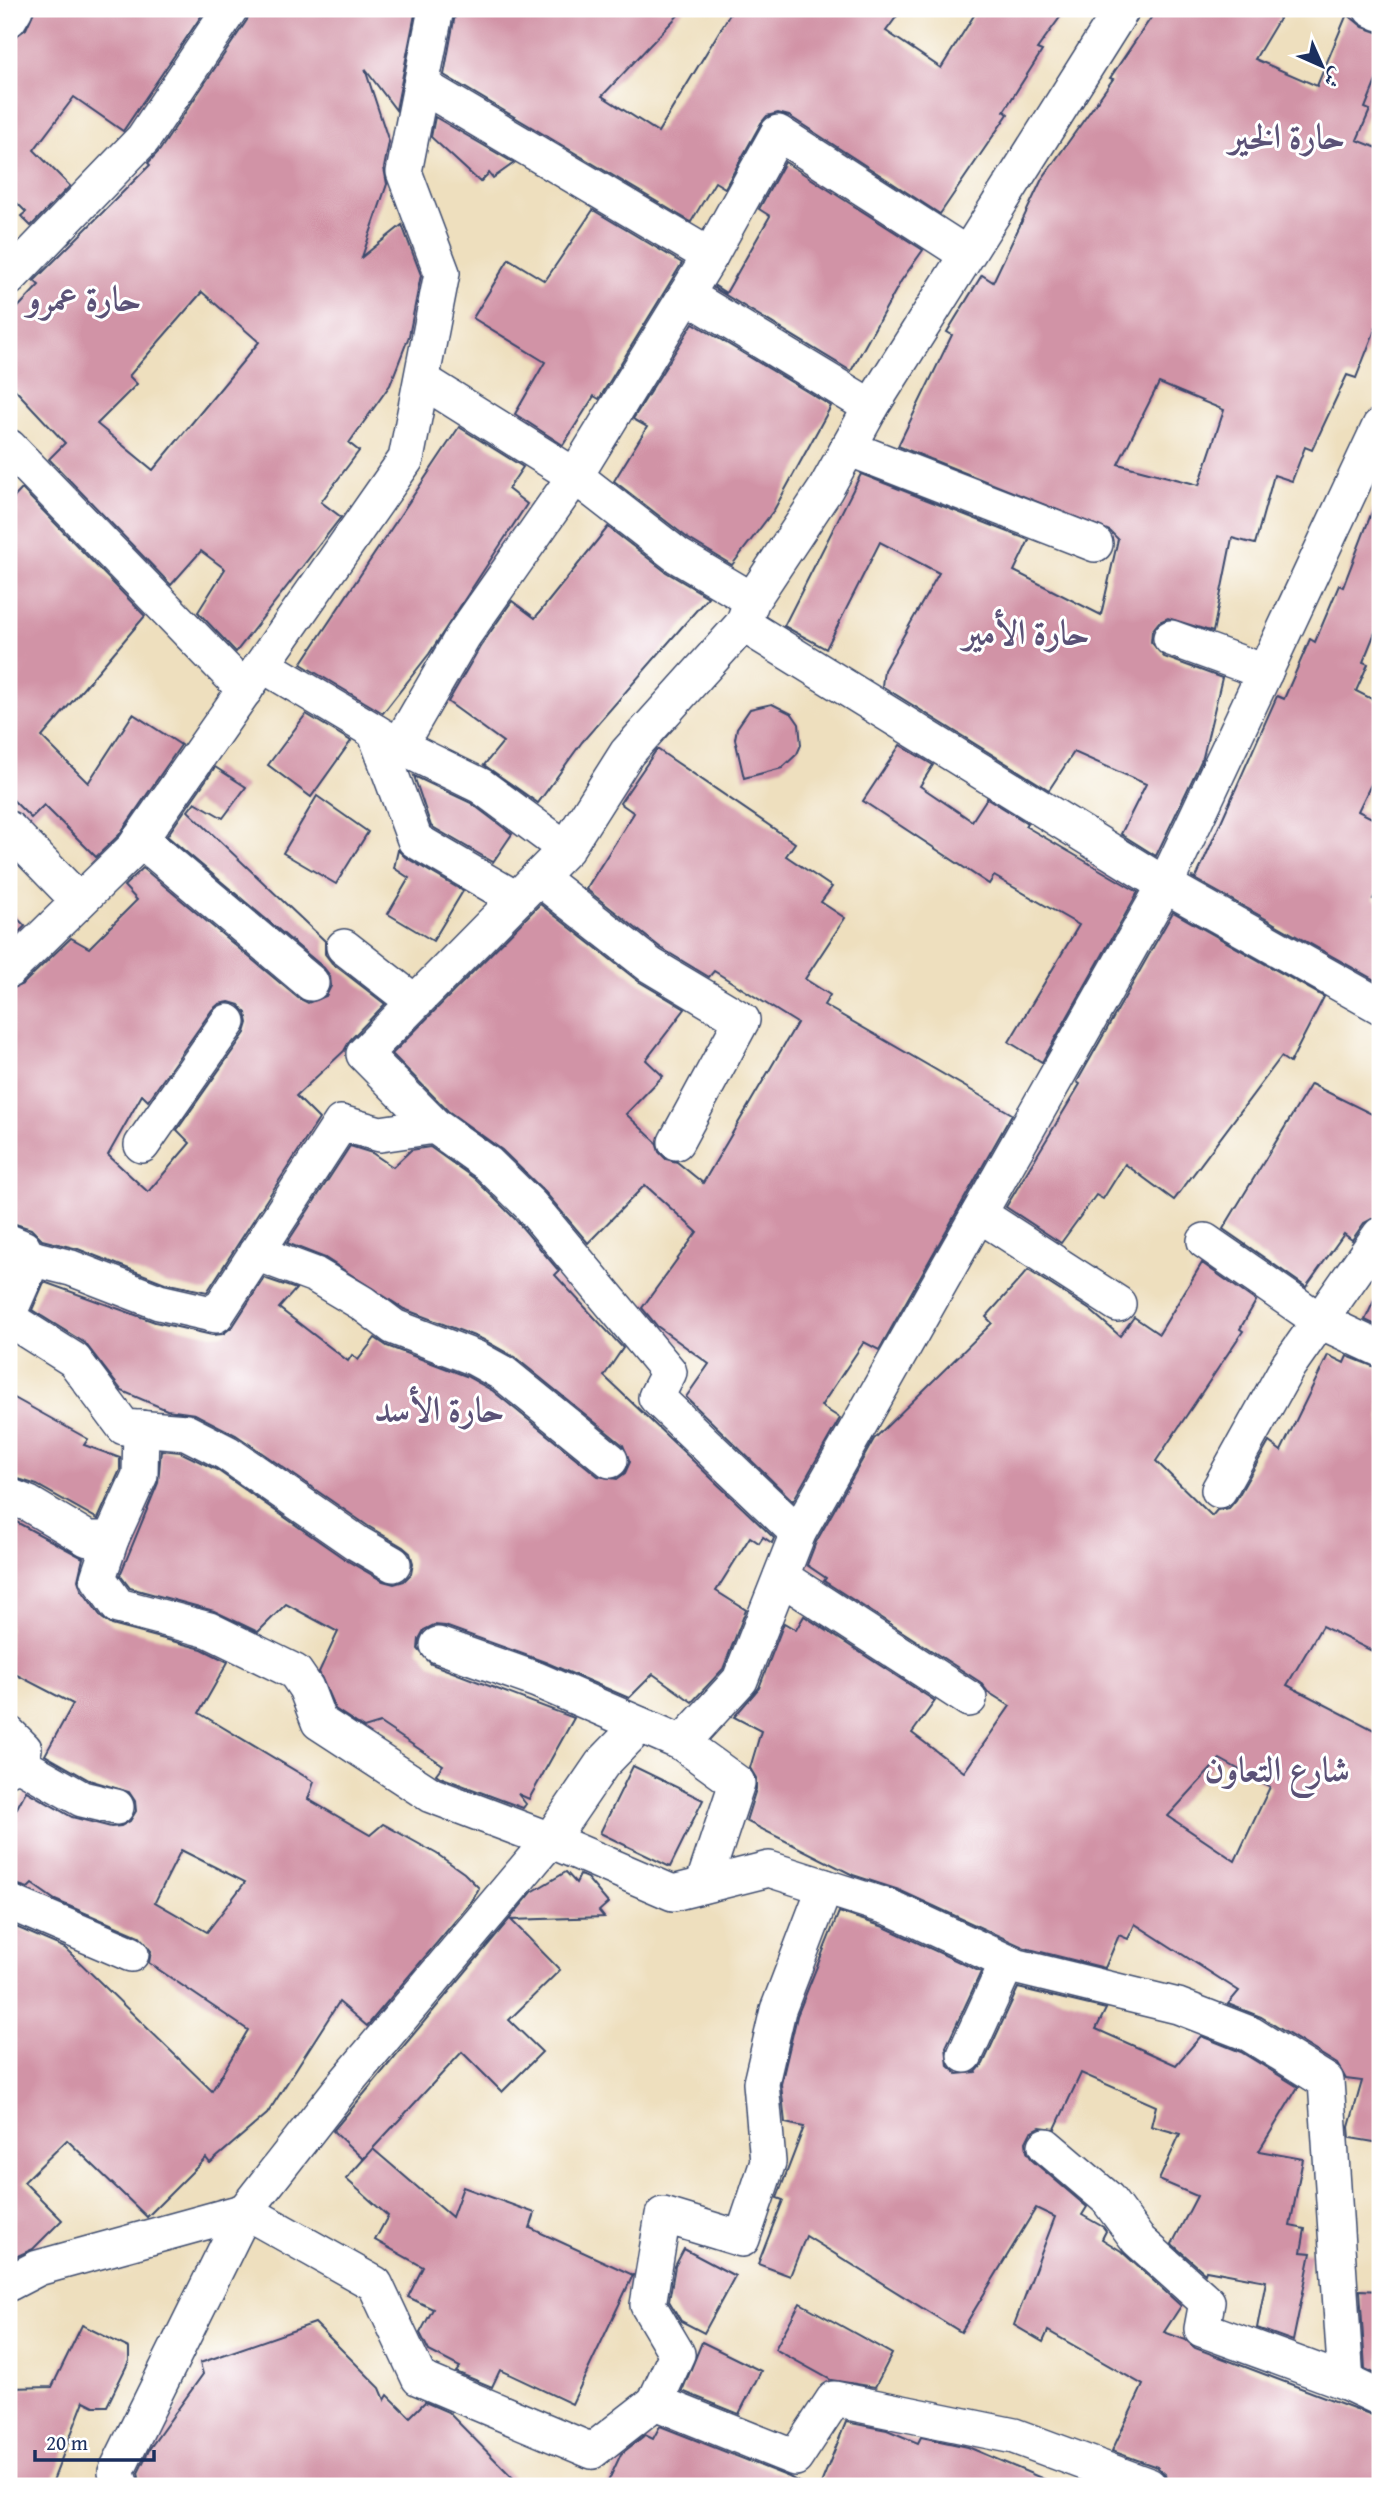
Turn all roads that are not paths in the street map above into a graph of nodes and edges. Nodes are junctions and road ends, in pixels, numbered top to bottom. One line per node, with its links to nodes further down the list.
1 (15, 9): 7 (street)
2 (230, 9): 11 (street)
3 (436, 9): 8 (street)
4 (1122, 9): 9 (street)
5 (1371, 9): 6 (street)
6 (1380, 13)
7 (9, 19)
8 (421, 85): 10 (street); 13 (street)
9 (966, 254): 10 (street); 14 (street)
10 (710, 256): 12 (street)
11 (9, 278)
12 (686, 295): 14 (street); 18 (street)
13 (422, 380): 18 (street); 23 (street)
14 (871, 407): 17 (street)
15 (1380, 426): 22 (street)
16 (9, 447): 23 (street)
17 (848, 448): 19 (street); 20 (street)
18 (575, 476): 20 (street); 24 (street)
19 (1095, 544)
20 (748, 612): 27 (street); 28 (street)
21 (1171, 638): 22 (street)
22 (1265, 672): 28 (street)
23 (254, 677): 24 (street); 26 (street)
24 (387, 739): 27 (street); 29 (street)
25 (9, 829): 30 (street)
26 (140, 839): 30 (street); 33 (street)
27 (566, 849): 29 (street)
28 (1166, 885): 35 (street); 40 (street)
29 (527, 888): 34 (street); 38 (street)
30 (78, 900): 32 (street)
31 (344, 947): 34 (street)
32 (9, 970)
33 (311, 983)
34 (413, 1001): 37 (street)
35 (1380, 1006)
36 (228, 1022): 39 (street)
37 (435, 1126): 44 (street); 54 (street)
38 (676, 1142)
39 (146, 1148)
40 (979, 1214): 45 (street); 54 (street)
41 (1380, 1235): 48 (street)
42 (1205, 1241): 48 (street)
43 (21, 1250): 44 (street); 46 (street)
44 (256, 1253): 51 (street)
45 (1118, 1304)
46 (9, 1313)
47 (9, 1319): 50 (street)
48 (1320, 1321): 49 (street); 52 (street)
49 (1380, 1349)
50 (141, 1428): 55 (street); 56 (street)
51 (610, 1460)
52 (1219, 1490)
53 (9, 1496): 55 (street)
54 (798, 1533): 57 (street)
55 (111, 1539): 64 (street)
56 (393, 1564)
57 (781, 1577): 59 (street); 61 (street)
58 (438, 1645): 60 (street)
59 (969, 1699)
60 (640, 1725): 61 (street); 64 (street)
61 (682, 1743): 65 (street)
62 (12, 1755): 63 (street)
63 (116, 1807)
64 (550, 1840): 65 (street); 72 (street)
65 (703, 1885): 66 (street)
66 (825, 1887): 69 (street); 76 (street)
67 (9, 1902): 68 (street)
68 (131, 1954)
69 (1007, 1963): 70 (street); 74 (street)
70 (965, 2055)
71 (1045, 2146): 74 (street)
72 (245, 2211): 73 (street); 76 (street); 77 (street)
73 (9, 2283)
74 (1346, 2382): 75 (street)
75 (1380, 2398)
76 (655, 2402): 78 (street)
77 (121, 2486)
78 (1149, 2486)

